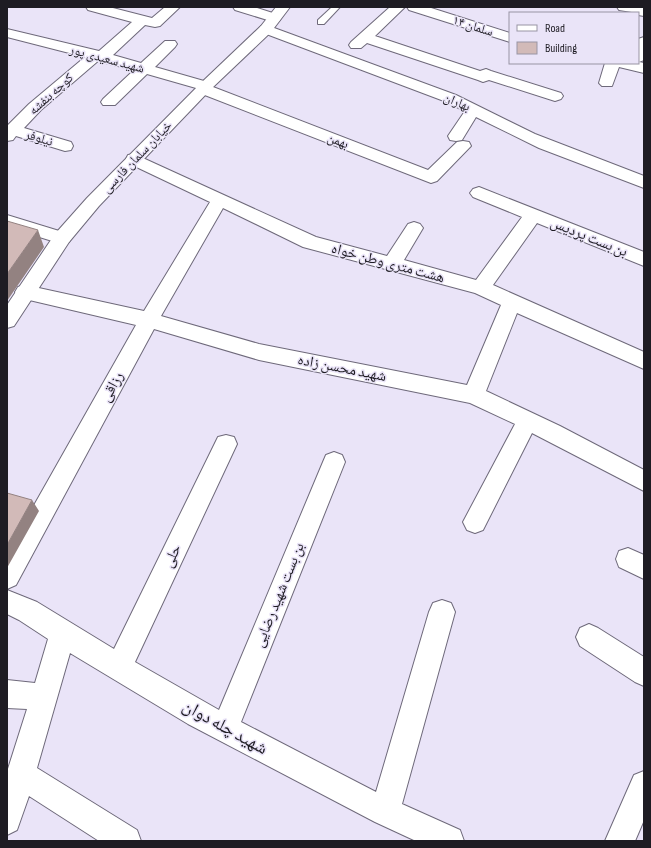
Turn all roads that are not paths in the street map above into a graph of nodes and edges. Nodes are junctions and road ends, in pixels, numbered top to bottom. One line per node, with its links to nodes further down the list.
1 (93, 7): 10 (street)
2 (173, 7): 10 (street)
3 (240, 7): 9 (street, بهاران)
4 (336, 7): 11 (lane)
5 (398, 7): 13 (street)
6 (414, 7): 14 (street, سلمان ۱۴)
7 (624, 7): 8 (street)
8 (644, 12)
9 (274, 18): 19 (street, بهاران); 23 (street, خیابان سلمان فارسی)
10 (142, 20): 18 (street, کوچه بنفشه)
11 (321, 22)
12 (7, 33): 18 (street, شهید سعیدی پور)
13 (365, 37): 19 (street); 24 (street)
14 (509, 38)
15 (644, 41): 17 (street)
16 (170, 44): 21 (street)
17 (639, 54)
18 (99, 56): 21 (street, شهید سعیدی پور); 28 (street, کوچه بنفشه)
19 (342, 58): 26 (street, بهاران)
20 (613, 64): 22 (street)
21 (143, 68): 23 (street, شهید سعیدی پور); 25 (street)
22 (607, 83)
23 (205, 88): 26 (street, بهمن); 31 (street, خیابان سلمان فارسی)
24 (555, 96)
25 (109, 102)
26 (474, 109): 32 (street, بهاران)
27 (7, 114): 28 (street)
28 (25, 118): 29 (street, کوچه بنفشه)
29 (10, 133): 30 (street, نیلوفر)
30 (65, 146)
31 (134, 159): 34 (street, هشت متری وطن خواه); 38 (street, خیابان سلمان فارسی)
32 (644, 182)
33 (479, 193): 35 (street, بن بست پردیس)
34 (220, 199): 40 (street, هشت متری وطن خواه); 44 (street, رزاقی)
35 (533, 215): 39 (street, بن بست پردیس); 41 (street, بن بست پردیس)
36 (7, 221): 38 (street)
37 (414, 228): 40 (street)
38 (62, 238): 42 (street, خیابان سلمان فارسی)
39 (644, 260)
40 (392, 264): 41 (street, هشت متری وطن خواه)
41 (480, 288): 43 (street, هشت متری وطن خواه)
42 (25, 292): 44 (street, شهید محسن زاده); 45 (street, خیابان سلمان فارسی)
43 (512, 301): 46 (street, هشت متری وطن خواه); 47 (street)
44 (149, 320): 47 (street, شهید محسن زاده); 53 (street, رزاقی)
45 (7, 321)
46 (644, 361)
47 (474, 395): 48 (street, شهید محسن زاده)
48 (528, 420): 51 (street, شهید محسن زاده); 52 (street)
49 (226, 444): 58 (street, حلی)
50 (334, 462): 62 (street, بن بست شهید رضایی)
51 (644, 481)
52 (475, 522)
53 (7, 577)
54 (7, 602): 56 (street, شهید چله دوان)
55 (442, 612): 65 (street)
56 (63, 634): 58 (street, شهید چله دوان); 61 (street)
57 (589, 637): 59 (street)
58 (119, 667): 62 (street, شهید چله دوان)
59 (644, 673)
60 (7, 694): 61 (street)
61 (44, 698): 63 (street)
62 (225, 728): 65 (street, شهید چله دوان)
63 (21, 774): 66 (street); 67 (street)
64 (644, 785): 69 (street)
65 (385, 812): 68 (street, شهید چله دوان)
66 (7, 820)
67 (126, 841)
68 (449, 841)
69 (620, 841)

